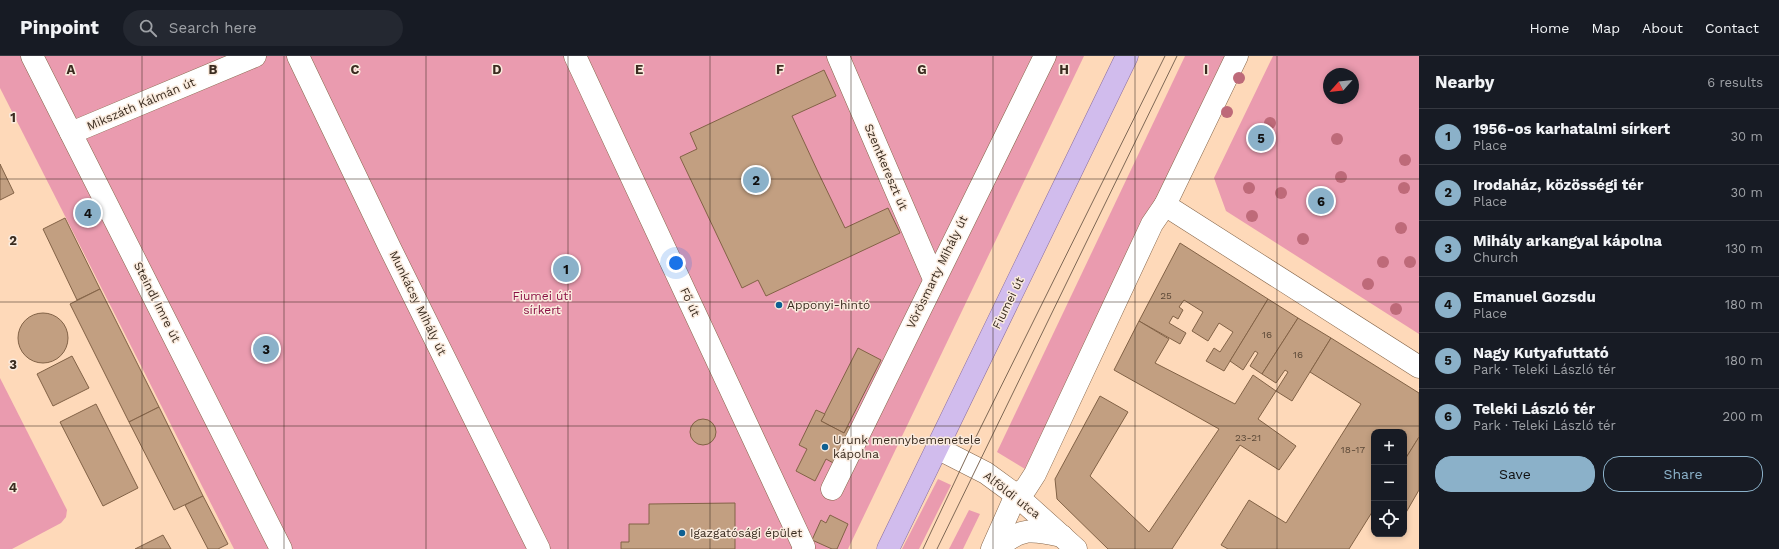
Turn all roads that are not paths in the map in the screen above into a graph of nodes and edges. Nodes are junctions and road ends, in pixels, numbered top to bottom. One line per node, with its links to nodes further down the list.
1 (32, 56): 9 (street, Steindl Imre út)
2 (255, 56): 9 (street, Mikszáth Kálmán út)
3 (298, 56): 19 (street, Munkácsy Mihály út)
4 (576, 56): 17 (street, Fő út)
5 (838, 56): 11 (street, Szentkereszt út)
6 (1045, 56): 11 (street, Vörösmarty Mihály út)
7 (1127, 56): 13 (main road, Fiumei út)
8 (1237, 56): 10 (street)
9 (71, 134): 18 (street, Steindl Imre út)
10 (1165, 205): 12 (street); 15 (street)
11 (934, 279): 14 (street, Vörösmarty Mihály út)
12 (1419, 367)
13 (937, 448): 15 (street, Alföldi utca); 20 (main road, Fiumei út)
14 (832, 489)
15 (1016, 495): 16 (street, Alföldi utca); 21 (street)
16 (1069, 543): 22 (street, Alföldi utca)
17 (803, 548)
18 (281, 549)
19 (539, 549)
20 (888, 549)
21 (992, 549)
22 (998, 549)

